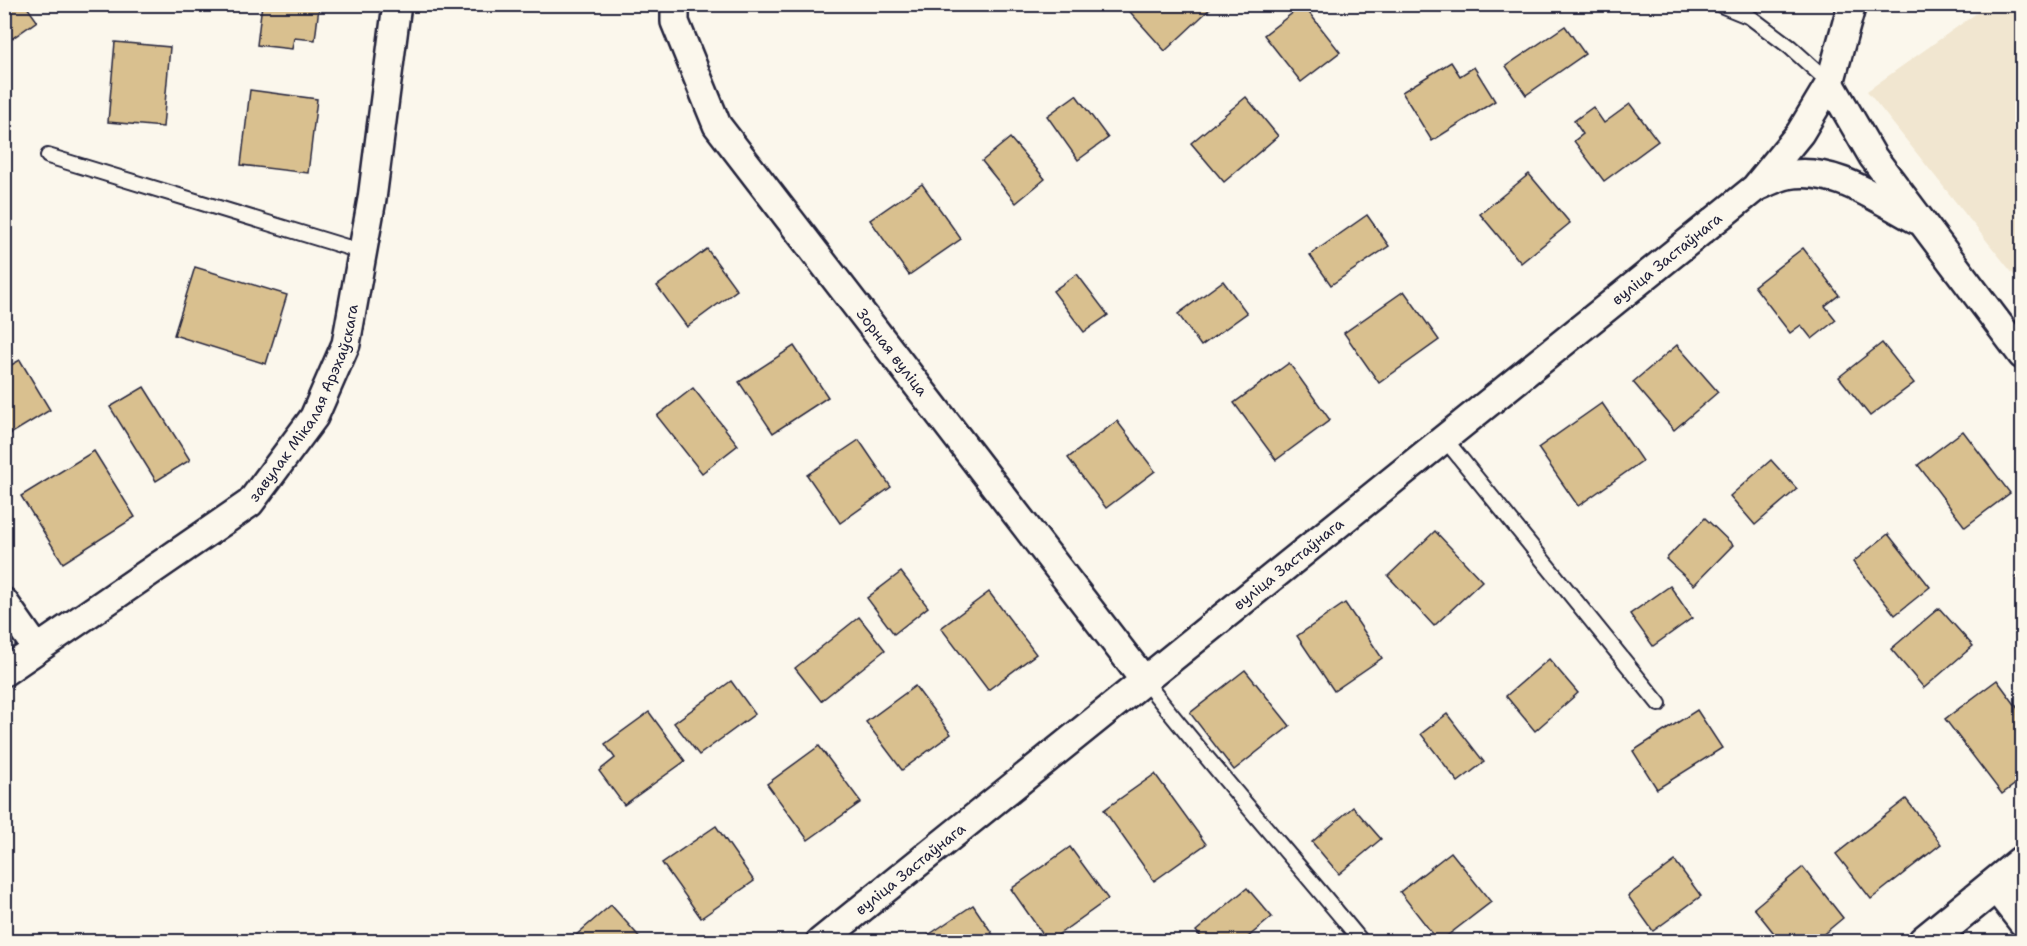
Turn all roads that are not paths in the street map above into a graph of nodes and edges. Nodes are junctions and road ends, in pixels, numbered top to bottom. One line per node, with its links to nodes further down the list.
1 (398, 4): 9 (street, завулак Мікалая Арэхаўскага)
2 (675, 4): 15 (street, Зорная вуліца)
3 (1718, 4): 5 (lane)
4 (1852, 4): 5 (street)
5 (1830, 83): 7 (street); 8 (street)
6 (48, 156): 9 (lane)
7 (1755, 188): 8 (street); 11 (street, вуліца Застаўнага)
8 (1921, 222): 10 (street)
9 (363, 252): 13 (street, завулак Мікалая Арэхаўскага)
10 (2022, 355)
11 (1444, 438): 15 (street, вуліца Застаўнага); 16 (lane)
12 (4, 602): 13 (street)
13 (37, 649): 14 (street, завулак Мікалая Арэхаўскага)
14 (4, 672)
15 (1144, 680): 20 (street, вуліца Застаўнага); 21 (lane)
16 (1659, 704)
17 (2022, 863): 18 (street)
18 (1995, 885): 19 (street); 22 (street)
19 (2022, 922)
20 (820, 942)
21 (1362, 942)
22 (1924, 942)

